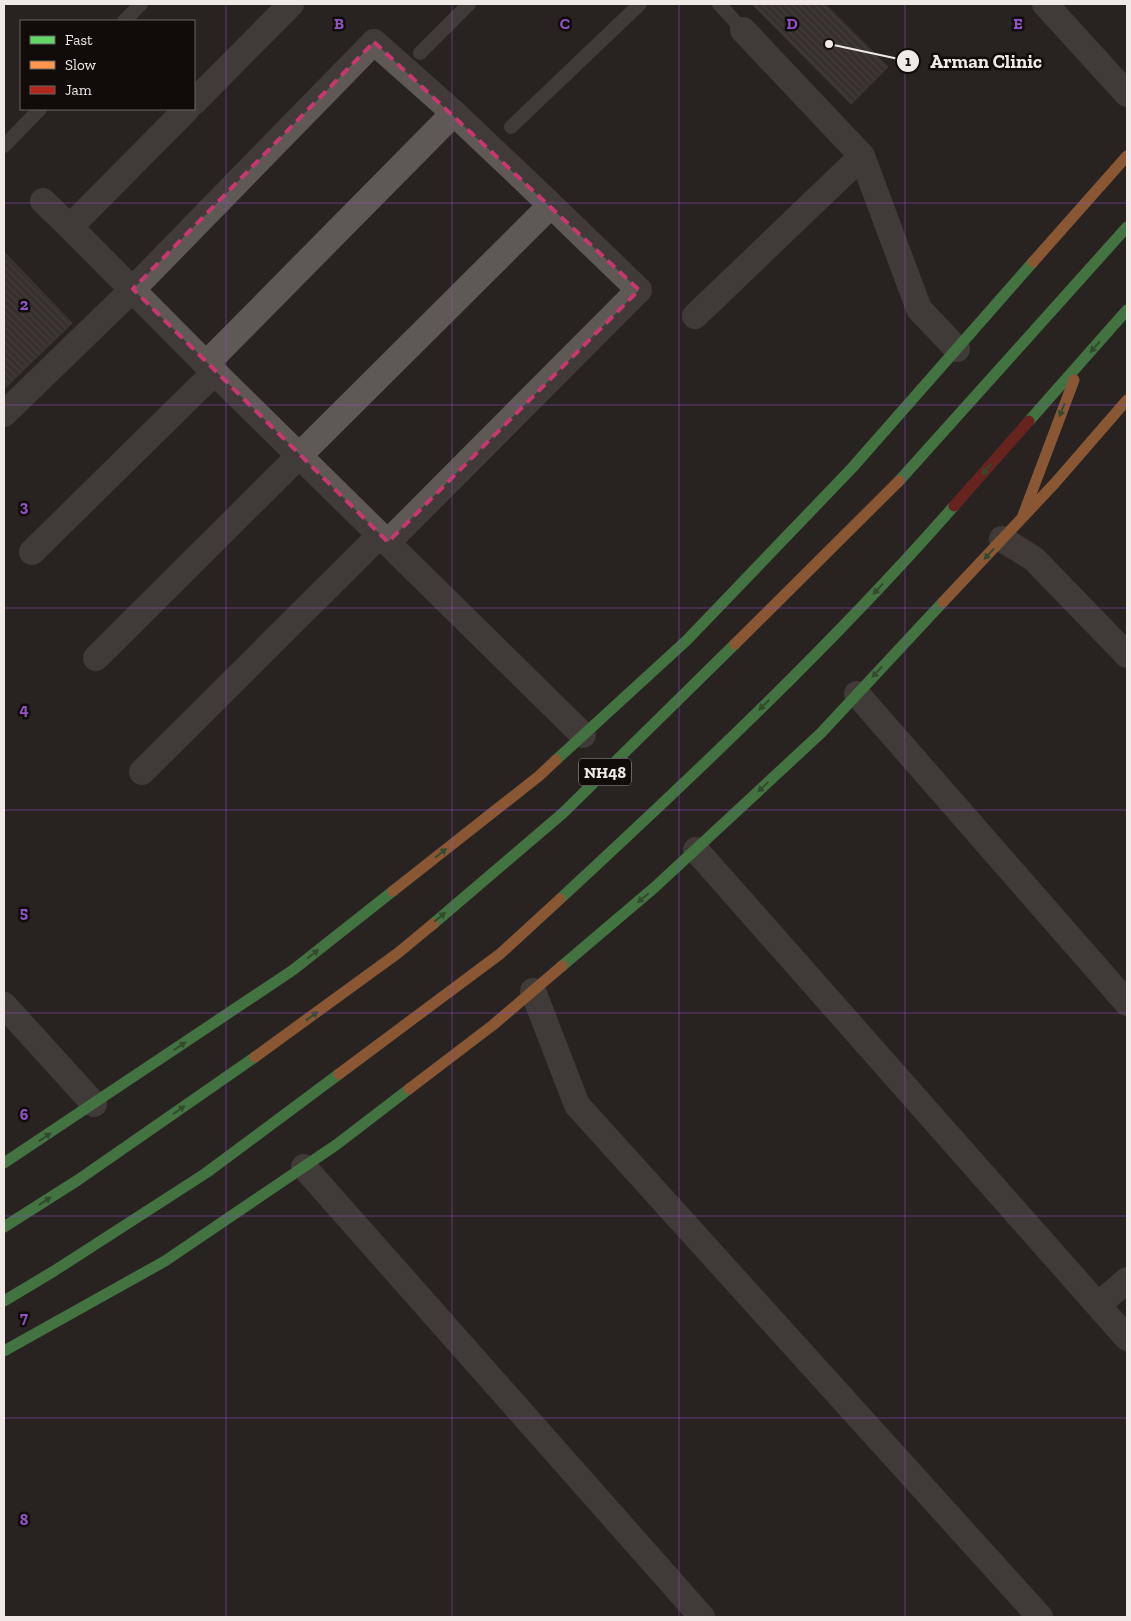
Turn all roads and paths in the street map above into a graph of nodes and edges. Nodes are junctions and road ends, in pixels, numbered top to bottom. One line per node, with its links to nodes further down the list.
1 (141, 4): 7 (lane)
2 (290, 4): 11 (street)
3 (469, 4): 9 (lane)
4 (640, 4): 15 (lane)
5 (719, 4): 8 (lane)
6 (1045, 4): 10 (street)
7 (125, 20)
8 (743, 30): 17 (street)
9 (420, 53)
10 (1127, 94)
11 (195, 101)
12 (39, 110): 16 (lane)
13 (186, 110): 22 (street)
14 (454, 113): 20 (street); 23 (street); 28 (street)
15 (511, 127)
16 (4, 146)
17 (862, 156): 25 (street); 26 (street)
18 (1127, 156): 26 (main road)
19 (43, 201): 22 (street)
20 (550, 205): 31 (street); 33 (street)
21 (1127, 226): 48 (main road, NH48, one-way to 21)
22 (70, 227): 23 (street)
23 (133, 288): 28 (street); 30 (street)
24 (1127, 310): 27 (main road, one-way to 27)
25 (695, 316)
26 (957, 349): 39 (main road)
27 (1079, 364): 32 (main road, one-way to 32); 50 (main road, one-way to 50)
28 (210, 368): 31 (street); 35 (street)
29 (1127, 400): 32 (main road)
30 (4, 414)
31 (300, 456): 33 (street); 37 (street)
32 (1022, 518): 34 (main road)
33 (384, 539): 39 (street); 40 (street)
34 (1002, 539): 36 (street); 38 (main road, one-way to 38)
35 (32, 552)
36 (1127, 655)
37 (96, 658)
38 (857, 694): 41 (main road, one-way to 41); 43 (street)
39 (583, 735): 45 (main road, one-way to 39)
40 (142, 772)
41 (696, 850): 42 (main road, one-way to 42); 51 (street)
42 (533, 991): 47 (main road); 55 (street)
43 (1127, 1003)
44 (4, 1005): 45 (street)
45 (94, 1104): 46 (main road, one-way to 45)
46 (4, 1163)
47 (304, 1167): 53 (main road); 54 (street)
48 (4, 1227)
49 (1127, 1280): 51 (street)
50 (4, 1301)
51 (1098, 1305): 52 (street)
52 (1127, 1338)
53 (4, 1352)
54 (702, 1617)
55 (1040, 1617)

